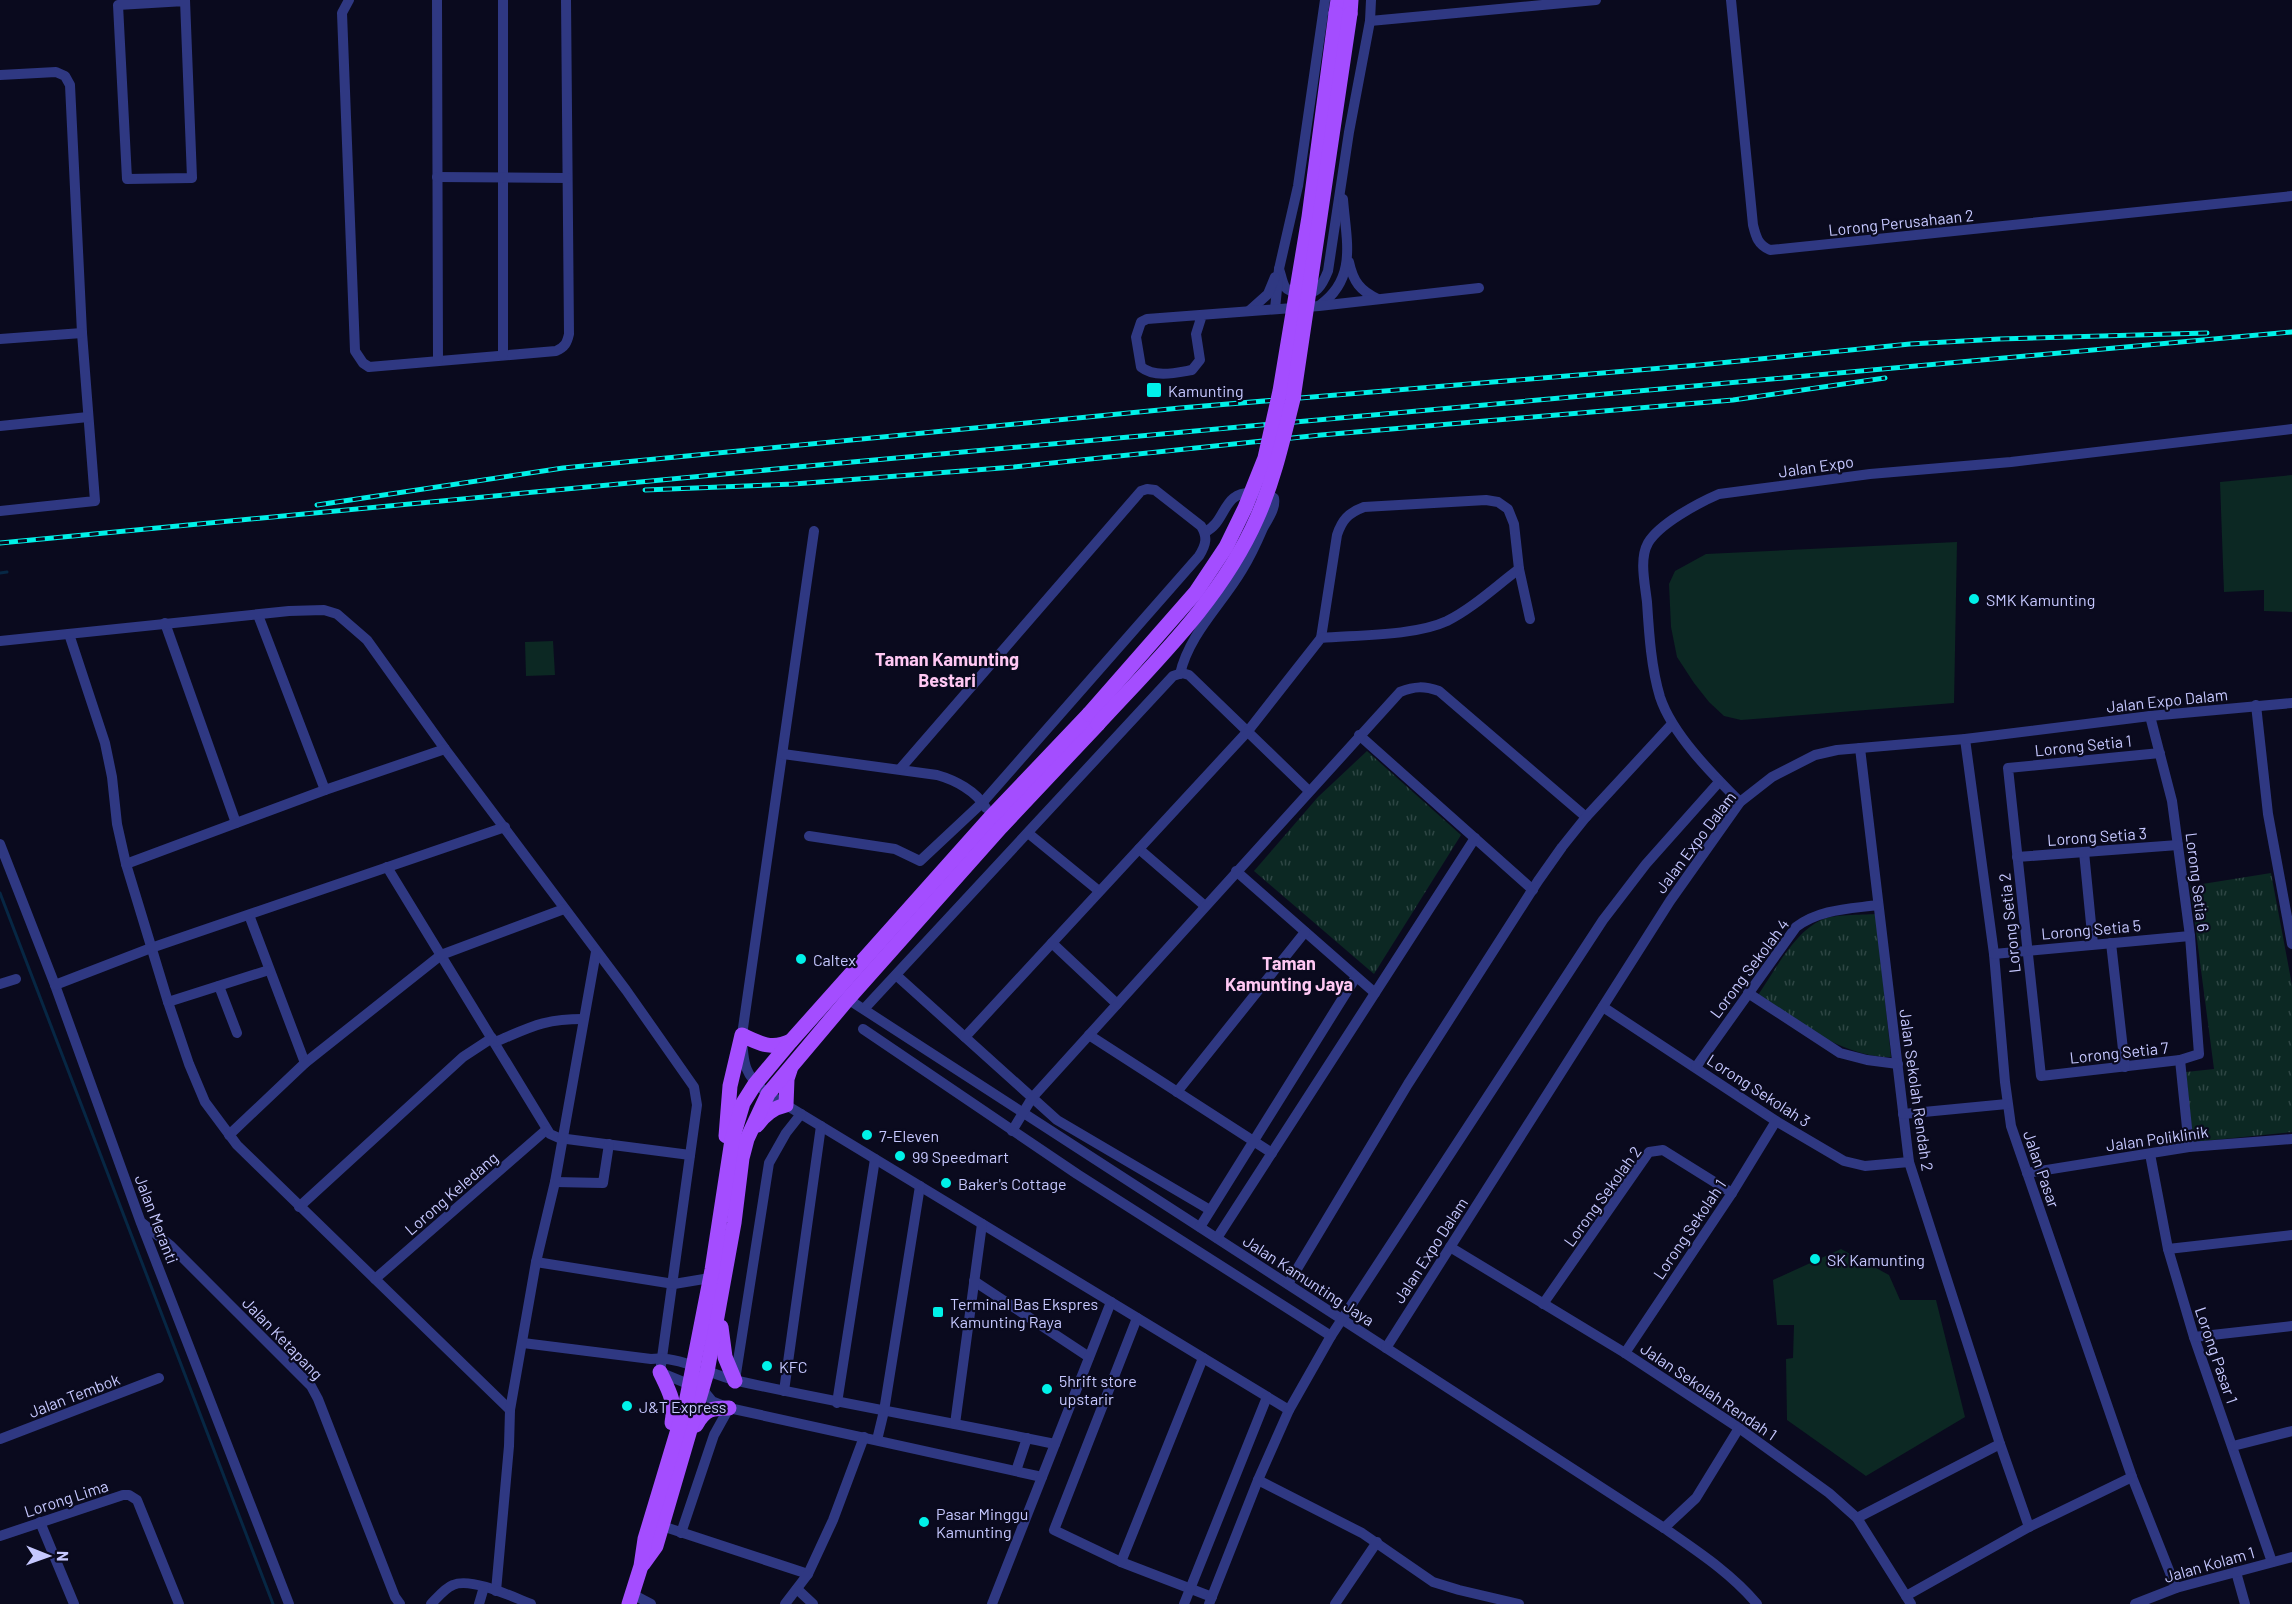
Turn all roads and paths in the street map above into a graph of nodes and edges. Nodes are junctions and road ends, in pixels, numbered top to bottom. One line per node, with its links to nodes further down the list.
1 (349, 0): 29 (street)
2 (437, 0): 14 (street)
3 (503, 0): 15 (street)
4 (566, 0): 16 (street)
5 (1325, 0): 19 (street)
6 (1371, 0): 11 (street)
7 (1596, 0): 11 (street)
8 (1731, 0): 17 (street, Lorong Perusahaan 2)
9 (185, 1): 9 (street)
10 (1344, 7): 47 (main road, bridge)
11 (1370, 21): 13 (street)
12 (0, 75): 26 (street)
13 (1342, 175): 18 (street); 19 (street)
14 (437, 177): 15 (street); 29 (street)
15 (504, 177): 16 (street); 28 (street)
16 (567, 178): 28 (street)
17 (2292, 196)
18 (1347, 256): 21 (street); 22 (street)
19 (1279, 269): 23 (street); 24 (street)
20 (1479, 288): 21 (street)
21 (1378, 299): 22 (street)
22 (1319, 306): 23 (street)
23 (1275, 309): 24 (street)
24 (1249, 311): 25 (street)
25 (1202, 315): 25 (street)
26 (82, 333): 27 (street); 30 (street)
27 (0, 339)
28 (503, 355): 29 (street)
29 (438, 361)
30 (88, 417): 31 (street); 33 (street)
31 (0, 426)
32 (2292, 429): 48 (street, Jalan Expo)
33 (0, 511)
34 (814, 531): 55 (street)
35 (1205, 532): 43 (street); 57 (street); 61 (street)
36 (1519, 569): 38 (street); 41 (street); 41 (street)
37 (258, 615): 39 (street); 53 (street); 59 (street)
38 (1530, 619)
39 (165, 623): 40 (street); 65 (street)
40 (69, 634): 42 (street); 75 (street)
41 (1322, 638): 49 (street)
42 (0, 641)
43 (1180, 674): 49 (street); 67 (street)
44 (2292, 702): 45 (street, Jalan Expo Dalam)
45 (2256, 705): 46 (street, Jalan Expo Dalam); 89 (street)
46 (2150, 716): 51 (street, Jalan Expo Dalam); 54 (street, Lorong Setia 6)
47 (1094, 719): 64 (main road); 104 (main road)
48 (1672, 724): 58 (street, Jalan Expo); 63 (street)
49 (1248, 731): 60 (street); 72 (street)
50 (1359, 735): 60 (street); 63 (street); 69 (street)
51 (1965, 739): 52 (street, Jalan Expo Dalam); 93 (street, Jalan Pasar)
52 (1860, 748): 62 (street, Jalan Expo Dalam); 80 (street, Jalan Sekolah Rendah 2)
53 (445, 749): 59 (street); 66 (street)
54 (2160, 753): 56 (street, Lorong Setia 1); 71 (street, Lorong Setia 6)
55 (783, 754): 57 (street); 112 (street)
56 (2008, 768): 74 (street, Lorong Setia 2)
57 (900, 769): 61 (street)
58 (1719, 782): 62 (street, Jalan Expo); 174 (street)
59 (325, 790): 65 (street)
60 (1309, 791): 77 (street)
61 (983, 802): 64 (street); 68 (street)
62 (1740, 802): 107 (street, Jalan Expo Dalam)
63 (1586, 817): 78 (street)
64 (990, 818): 104 (main road)
65 (236, 823): 75 (street)
66 (505, 827): 76 (street); 82 (street)
67 (1028, 833): 79 (street); 96 (street)
68 (809, 836)
69 (1475, 838): 78 (street); 102 (street)
70 (0, 844): 100 (street, Jalan Meranti)
71 (2178, 846): 73 (street, Lorong Setia 3); 85 (street, Lorong Setia 6)
72 (1139, 849): 79 (street); 81 (street)
73 (2084, 852): 74 (street, Lorong Setia 3); 88 (street)
74 (2017, 857): 91 (street, Lorong Setia 2)
75 (126, 864): 90 (street)
76 (387, 867): 83 (street); 94 (street)
77 (1236, 872): 81 (street); 84 (street)
78 (1533, 890): 170 (street)
79 (1099, 891): 86 (street)
80 (1878, 905): 103 (street, Lorong Sekolah 4); 121 (street, Jalan Sekolah Rendah 2)
81 (1205, 906): 106 (street)
82 (564, 909): 92 (street); 94 (street)
83 (249, 915): 90 (street); 95 (street)
84 (1305, 932): 97 (street); 126 (street)
85 (2190, 936): 87 (street, Lorong Setia 5); 117 (street, Lorong Setia 6)
86 (1052, 943): 106 (street); 114 (street)
87 (2110, 943): 88 (street, Lorong Setia 5); 123 (street)
88 (2093, 944): 91 (street, Lorong Setia 5)
89 (2292, 944)
90 (151, 948): 100 (street); 105 (street)
91 (2027, 950): 93 (street, Lorong Setia 5); 124 (street, Lorong Setia 2)
92 (596, 952): 109 (street); 147 (street)
93 (1994, 954): 129 (street, Jalan Pasar)
94 (441, 955): 115 (street); 119 (street)
95 (269, 970): 101 (street); 119 (street)
96 (896, 975): 108 (street); 114 (street)
97 (1356, 977): 102 (street); 142 (street)
98 (16, 979): 99 (street)
99 (0, 984)
100 (55, 986): 157 (street, Jalan Meranti)
101 (219, 986): 105 (street); 111 (street)
102 (1375, 993): 145 (street)
103 (1748, 993): 121 (street); 122 (street, Lorong Sekolah 4)
104 (842, 995): 108 (street, Jalan Kamunting Jaya); 116 (main road); 120 (main road)
105 (168, 1002): 138 (street)
106 (1118, 1004): 113 (street)
107 (1603, 1007): 122 (street, Lorong Sekolah 3); 162 (street, Jalan Expo Dalam)
108 (864, 1009): 131 (street, Jalan Kamunting Jaya)
109 (583, 1019): 115 (street); 139 (street)
110 (863, 1029): 137 (street)
111 (237, 1033)
112 (742, 1035): 116 (main road); 125 (street); 150 (main road)
113 (1089, 1035): 126 (street); 128 (street)
114 (965, 1037): 128 (street)
115 (494, 1040): 136 (street); 155 (street)
116 (791, 1041): 125 (main road)
117 (2199, 1054): 118 (street, Lorong Setia 7)
118 (2180, 1060): 123 (street, Lorong Setia 7); 144 (street)
119 (305, 1063): 138 (street)
120 (793, 1064): 127 (main road); 130 (main road)
121 (1898, 1064): 132 (street, Jalan Sekolah Rendah 2)
122 (1696, 1067): 134 (street, Lorong Sekolah 3)
123 (2126, 1067): 124 (street, Lorong Setia 7)
124 (2041, 1076)
125 (755, 1084): 127 (street); 150 (main road)
126 (1177, 1092): 142 (street)
127 (768, 1094): 130 (street); 140 (main road)
128 (1032, 1098): 131 (street); 156 (street)
129 (2007, 1104): 132 (street); 151 (street, Jalan Pasar)
130 (786, 1105): 133 (street); 140 (main road)
131 (1023, 1113): 137 (street); 159 (street, Jalan Kamunting Jaya)
132 (1903, 1113): 149 (street, Jalan Sekolah Rendah 2)
133 (801, 1114): 135 (street); 186 (street)
134 (1776, 1121): 149 (street, Lorong Sekolah 3); 154 (street, Lorong Sekolah 1)
135 (821, 1126): 148 (street); 188 (street)
136 (546, 1130): 139 (street); 167 (street, Lorong Keledang)
137 (1012, 1131): 176 (street)
138 (229, 1135): 155 (street)
139 (563, 1138): 143 (street); 152 (street)
140 (747, 1138): 164 (main road)
141 (2292, 1139): 144 (street, Jalan Poliklinik)
142 (1254, 1141): 145 (street); 156 (street)
143 (609, 1144): 147 (street); 152 (street)
144 (2189, 1147): 146 (street, Jalan Poliklinik)
145 (1272, 1153): 161 (street)
146 (2150, 1154): 151 (street, Jalan Poliklinik); 163 (street, Lorong Pasar 1)
147 (690, 1155): 169 (street)
148 (875, 1159): 153 (street); 190 (street)
149 (1909, 1162): 204 (street, Jalan Sekolah Rendah 2)
150 (729, 1165): 166 (main road)
151 (2027, 1173): 208 (street, Jalan Pasar)
152 (555, 1182): 165 (street)
153 (920, 1186): 158 (street); 194 (street)
154 (1732, 1194): 172 (street, Lorong Sekolah 2); 180 (street, Lorong Sekolah 1)
155 (299, 1207): 167 (street)
156 (1210, 1210): 159 (street)
157 (141, 1223): 235 (street, Jalan Meranti); 236 (street, Jalan Ketapang)
158 (982, 1224): 168 (street); 171 (street)
159 (1200, 1227): 161 (street, Jalan Kamunting Jaya)
160 (2292, 1235): 163 (street)
161 (1218, 1238): 170 (street, Jalan Kamunting Jaya)
162 (1450, 1247): 172 (street, Jalan Sekolah Rendah 1); 179 (street, Jalan Expo Dalam)
163 (2168, 1250): 177 (street, Lorong Pasar 1)
164 (727, 1258): 184 (main road); 186 (main road)
165 (537, 1262): 169 (street); 178 (street)
166 (710, 1278): 169 (street); 184 (main road)
167 (375, 1279): 192 (street)
168 (974, 1281): 181 (street); 195 (street)
169 (674, 1284): 183 (street)
170 (1288, 1284): 174 (street, Jalan Kamunting Jaya)
171 (1111, 1302): 173 (street); 181 (street)
172 (1543, 1304): 180 (street, Jalan Sekolah Rendah 1)
173 (1137, 1318): 182 (street); 220 (street)
174 (1343, 1320): 176 (street); 179 (street, Jalan Kamunting Jaya)
175 (2292, 1326): 177 (street)
176 (1331, 1336): 193 (street)
177 (2194, 1337): 205 (street, Lorong Pasar 1)
178 (523, 1343): 183 (street); 192 (street)
179 (1386, 1348): 215 (street, Jalan Kamunting Jaya)
180 (1624, 1353): 196 (street, Jalan Sekolah Rendah 1)
181 (1089, 1356): 203 (street)
182 (1203, 1358): 189 (street); 220 (street)
183 (658, 1363): 184 (street); 187 (street); 210 (main road)
184 (700, 1369): 186 (street); 187 (main road)
185 (159, 1378): 199 (street, Jalan Tembok)
186 (735, 1381): 188 (street)
187 (696, 1387): 191 (street); 198 (main road); 210 (main road)
188 (784, 1391): 190 (street)
189 (1267, 1397): 193 (street); 226 (street)
190 (837, 1403): 194 (street)
191 (729, 1408): 198 (main road); 200 (street); 216 (street)
192 (510, 1410): 229 (street)
193 (1289, 1410): 209 (street)
194 (884, 1411): 195 (street); 202 (street)
195 (954, 1424): 201 (street)
196 (1739, 1428): 211 (street, Jalan Sekolah Rendah 1); 215 (street)
197 (2292, 1431): 205 (street)
198 (690, 1435): 213 (main road)
199 (1, 1437)
200 (864, 1437): 202 (street); 224 (street)
201 (1027, 1438): 203 (street); 206 (street)
202 (877, 1440): 206 (street)
203 (1055, 1443): 207 (street)
204 (2000, 1444): 211 (street); 214 (street, Jalan Sekolah Rendah 2)
205 (2233, 1446): 221 (street, Lorong Pasar 1)
206 (1016, 1471): 207 (street)
207 (1042, 1477): 243 (street)
208 (2132, 1477): 214 (street); 227 (street, Jalan Pasar)
209 (1258, 1480): 218 (street); 231 (street)
210 (661, 1485): 222 (main road)
211 (1857, 1518): 232 (street, Jalan Sekolah Rendah 1)
212 (40, 1522): 217 (street, Lorong Lima); 233 (street); 234 (street, Lorong Lima)
213 (662, 1526): 216 (street); 222 (main road)
214 (2030, 1527): 232 (street)
215 (1664, 1528): 247 (street, Jalan Kamunting Jaya)
216 (681, 1533): 224 (street)
217 (0, 1536)
218 (1377, 1542): 245 (street); 246 (street)
219 (2292, 1557): 221 (street, Jalan Kolam 1)
220 (1121, 1562): 226 (street)
221 (2272, 1562): 223 (street, Jalan Kolam 1)
222 (641, 1566): 230 (main road)
223 (2236, 1572): 227 (street, Jalan Kolam 1); 249 (street)
224 (808, 1574): 228 (street)
225 (484, 1587): 229 (street); 237 (street); 238 (street)
226 (1190, 1587): 231 (street); 244 (street)
227 (2176, 1588): 248 (street, Jalan Kolam 1)
228 (797, 1589): 241 (street); 242 (street)
229 (496, 1591): 239 (street)
230 (631, 1599): 240 (street)
231 (1210, 1600)
232 (1908, 1600)
233 (74, 1604)
234 (179, 1604)
235 (289, 1604)
236 (400, 1604)
237 (431, 1604)
238 (479, 1604)
239 (531, 1604)
240 (651, 1604)
241 (785, 1604)
242 (813, 1604)
243 (992, 1604)
244 (1184, 1604)
245 (1335, 1604)
246 (1519, 1604)
247 (1757, 1604)
248 (2135, 1604)
249 (2245, 1604)

